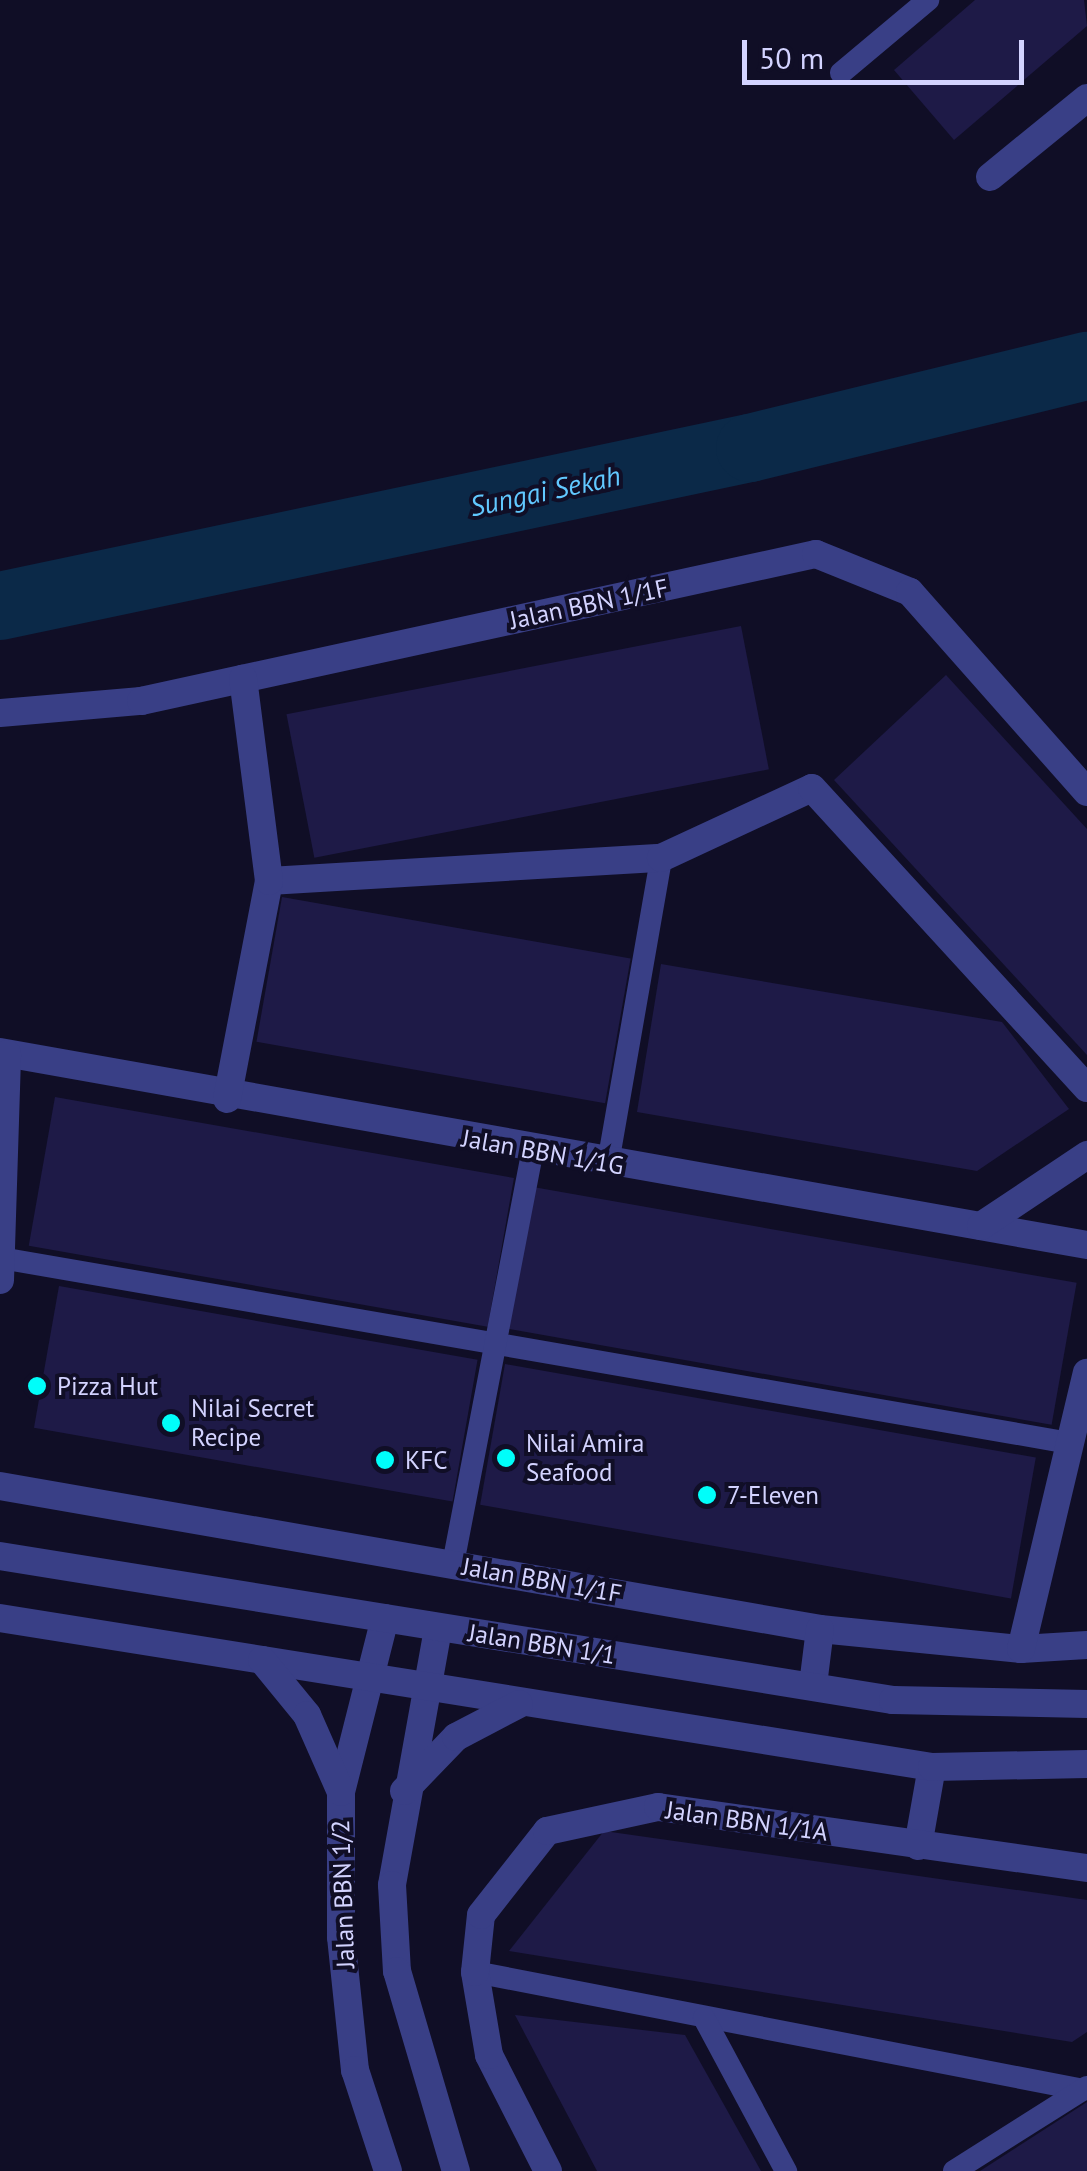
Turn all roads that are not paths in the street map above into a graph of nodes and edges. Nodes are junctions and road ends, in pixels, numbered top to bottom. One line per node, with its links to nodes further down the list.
1 (928, 0): 2 (lane)
2 (842, 74)
3 (1087, 98): 4 (street)
4 (990, 177)
5 (243, 679): 6 (street, Jalan BBN 1/1F); 7 (street, Jalan BBN 1/1F); 9 (street)
6 (0, 714)
7 (1087, 792)
8 (662, 858): 9 (street); 11 (street); 15 (lane)
9 (269, 881): 12 (street)
10 (4, 1053): 12 (street, Jalan BBN 1/1G); 18 (street)
11 (1087, 1088)
12 (227, 1099): 13 (street, Jalan BBN 1/1G)
13 (533, 1150): 15 (street, Jalan BBN 1/1G); 20 (lane)
14 (1087, 1155): 16 (street)
15 (608, 1164): 16 (street, Jalan BBN 1/1G)
16 (980, 1226): 17 (street, Jalan BBN 1/1G)
17 (1087, 1245)
18 (1, 1258): 19 (street); 20 (lane)
19 (0, 1280)
20 (496, 1340): 22 (lane); 25 (lane)
21 (1087, 1373): 22 (street)
22 (1070, 1444): 31 (street)
23 (0, 1486): 25 (street, Jalan BBN 1/1F)
24 (0, 1556): 27 (street, Jalan BBN 1/1)
25 (453, 1564): 29 (street, Jalan BBN 1/1F)
26 (0, 1618): 32 (street)
27 (385, 1618): 28 (street, Jalan BBN 1/1); 33 (street, Jalan BBN 1/2)
28 (438, 1628): 34 (street, Jalan BBN 1/2); 35 (street, Jalan BBN 1/1)
29 (820, 1629): 31 (street, Jalan BBN 1/1F); 35 (street)
30 (1087, 1645): 31 (street, Jalan BBN 1/1F)
31 (1021, 1649)
32 (262, 1660): 33 (street); 41 (street)
33 (372, 1672): 34 (street); 41 (street, Jalan BBN 1/2)
34 (428, 1684): 36 (street); 40 (street, Jalan BBN 1/2)
35 (813, 1685): 37 (street, Jalan BBN 1/1)
36 (518, 1704): 39 (street); 40 (street)
37 (1087, 1704)
38 (1087, 1764): 39 (street)
39 (932, 1766): 42 (street)
40 (404, 1791): 48 (street, Jalan BBN 1/2)
41 (341, 1792): 47 (street, Jalan BBN 1/2)
42 (918, 1846): 43 (street, Jalan BBN 1/1A); 44 (street, Jalan BBN 1/1A)
43 (1087, 1868)
44 (475, 1972): 45 (lane); 49 (street, Jalan BBN 1/1A)
45 (704, 2018): 46 (lane); 50 (lane)
46 (1085, 2088): 51 (lane)
47 (388, 2171)
48 (456, 2171)
49 (548, 2171)
50 (786, 2171)
51 (954, 2171)

